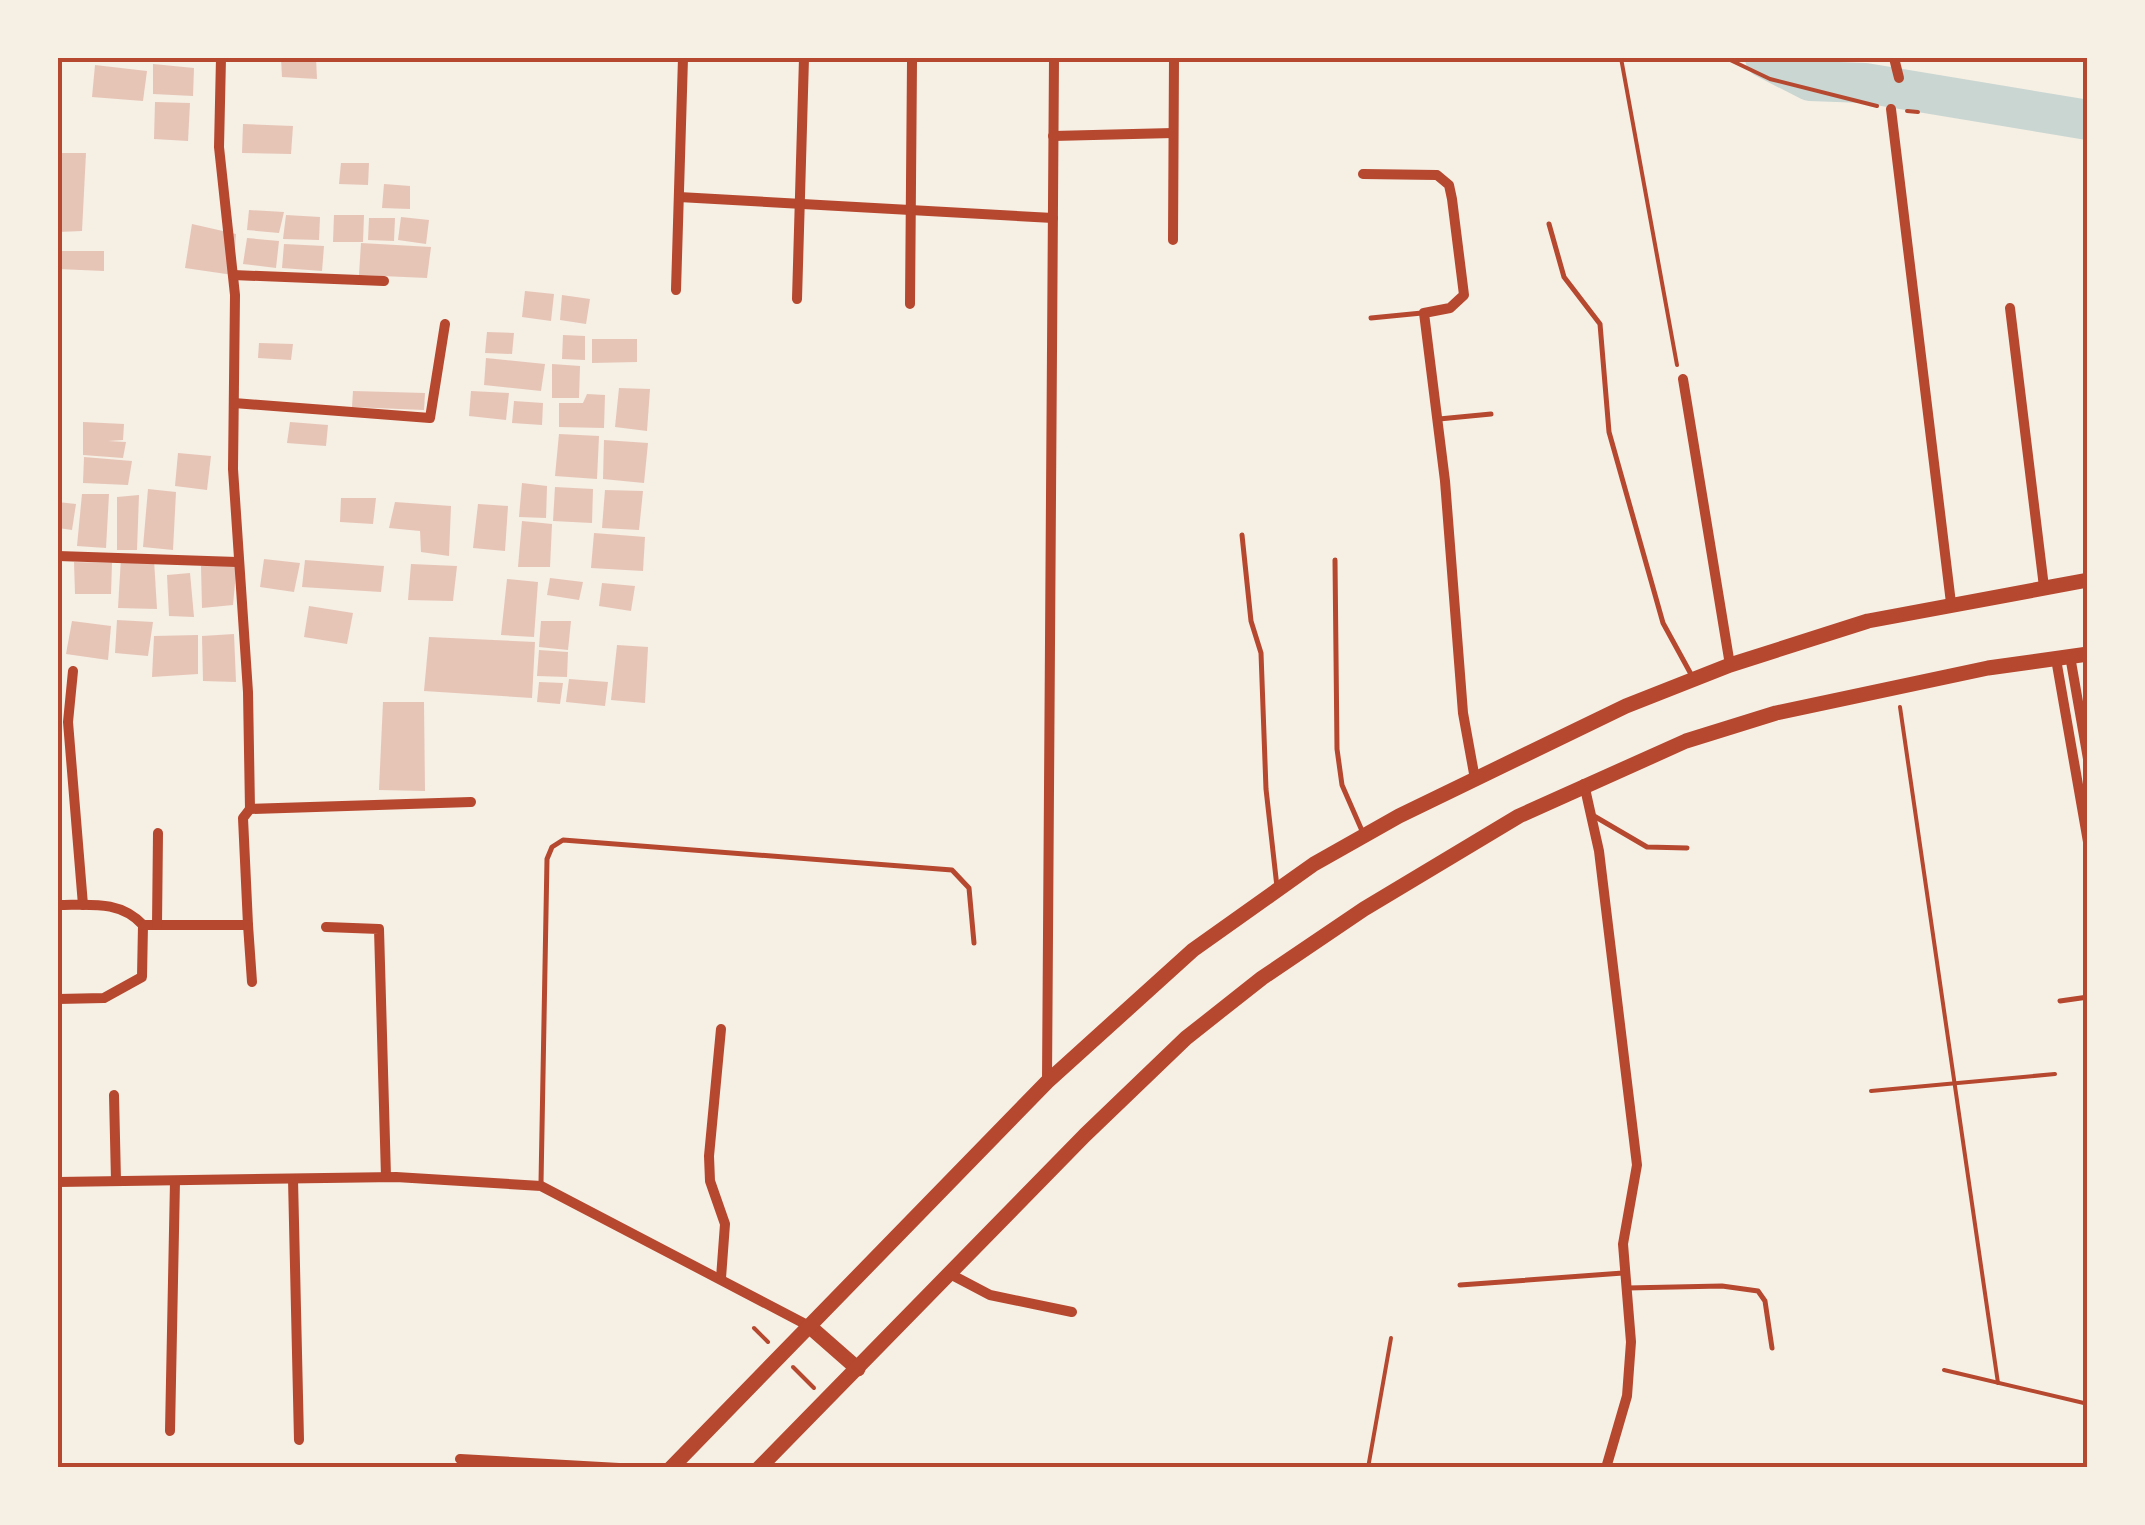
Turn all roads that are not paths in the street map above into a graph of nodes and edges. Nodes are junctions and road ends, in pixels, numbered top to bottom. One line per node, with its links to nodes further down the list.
1 (222, 58): 19 (street)
2 (683, 58): 13 (street)
3 (804, 58): 14 (street)
4 (1054, 58): 11 (street)
5 (1174, 58): 10 (street)
6 (1894, 58): 8 (street)
7 (912, 62): 15 (street)
8 (1899, 78)
9 (1890, 109): 38 (street)
10 (1173, 133): 11 (street); 18 (street)
11 (1053, 136): 16 (street)
12 (1364, 174): 25 (street)
13 (679, 197): 14 (street); 21 (street)
14 (800, 204): 15 (street); 22 (street)
15 (911, 210): 16 (street); 23 (street)
16 (1053, 218): 68 (street)
17 (1549, 224): 43 (lane)
18 (1172, 240)
19 (233, 275): 20 (street); 29 (street)
20 (384, 281)
21 (676, 290)
22 (798, 299)
23 (910, 304)
24 (2010, 308): 37 (street)
25 (1424, 312): 26 (lane); 31 (street)
26 (1370, 318)
27 (445, 324): 29 (street)
28 (1683, 379): 41 (street)
29 (234, 403): 35 (street)
30 (1491, 414): 31 (lane)
31 (1438, 419): 46 (street)
32 (1242, 535): 55 (lane)
33 (58, 556): 35 (street)
34 (1335, 560): 52 (lane)
35 (237, 562): 49 (street)
36 (2088, 580): 37 (main road)
37 (2044, 586): 38 (main road)
38 (1951, 603): 41 (main road)
39 (2088, 654): 40 (main road)
40 (2063, 658): 44 (street); 47 (main road); 53 (street)
41 (1730, 665): 43 (main road)
42 (73, 671): 56 (street)
43 (1693, 679): 46 (main road)
44 (2086, 745): 45 (street)
45 (2088, 759)
46 (1475, 780): 52 (main road)
47 (1584, 784): 50 (street); 76 (main road)
48 (470, 802): 49 (street)
49 (250, 808): 58 (street)
50 (1591, 814): 54 (lane); 77 (street)
51 (158, 832): 60 (street)
52 (1364, 836): 55 (main road)
53 (2088, 842)
54 (1688, 848)
55 (1278, 890): 68 (main road)
56 (82, 905): 57 (street); 59 (street)
57 (58, 906)
58 (248, 924): 60 (street); 63 (street)
59 (143, 925): 60 (street); 65 (street)
60 (156, 926)
61 (326, 927): 70 (street)
62 (974, 943): 75 (lane)
63 (252, 982)
64 (2088, 997): 66 (lane)
65 (58, 999)
66 (2060, 1001)
67 (721, 1029): 78 (street)
68 (1047, 1082): 82 (main road)
69 (114, 1094): 72 (street)
70 (386, 1177): 71 (street); 75 (street)
71 (292, 1179): 73 (street); 86 (street)
72 (116, 1181): 73 (street); 74 (street)
73 (174, 1181): 85 (street)
74 (58, 1182)
75 (541, 1186): 78 (street)
76 (952, 1274): 81 (street); 84 (main road)
77 (1624, 1274): 79 (lane); 80 (street)
78 (720, 1278): 82 (street)
79 (1460, 1284)
80 (1624, 1288): 83 (lane); 91 (street)
81 (1072, 1312)
82 (809, 1326): 84 (main road); 89 (main road)
83 (1772, 1348)
84 (858, 1369): 90 (main road)
85 (170, 1432)
86 (299, 1440)
87 (460, 1459): 88 (street)
88 (619, 1468)
89 (671, 1468)
90 (759, 1468)
91 (1606, 1468)

